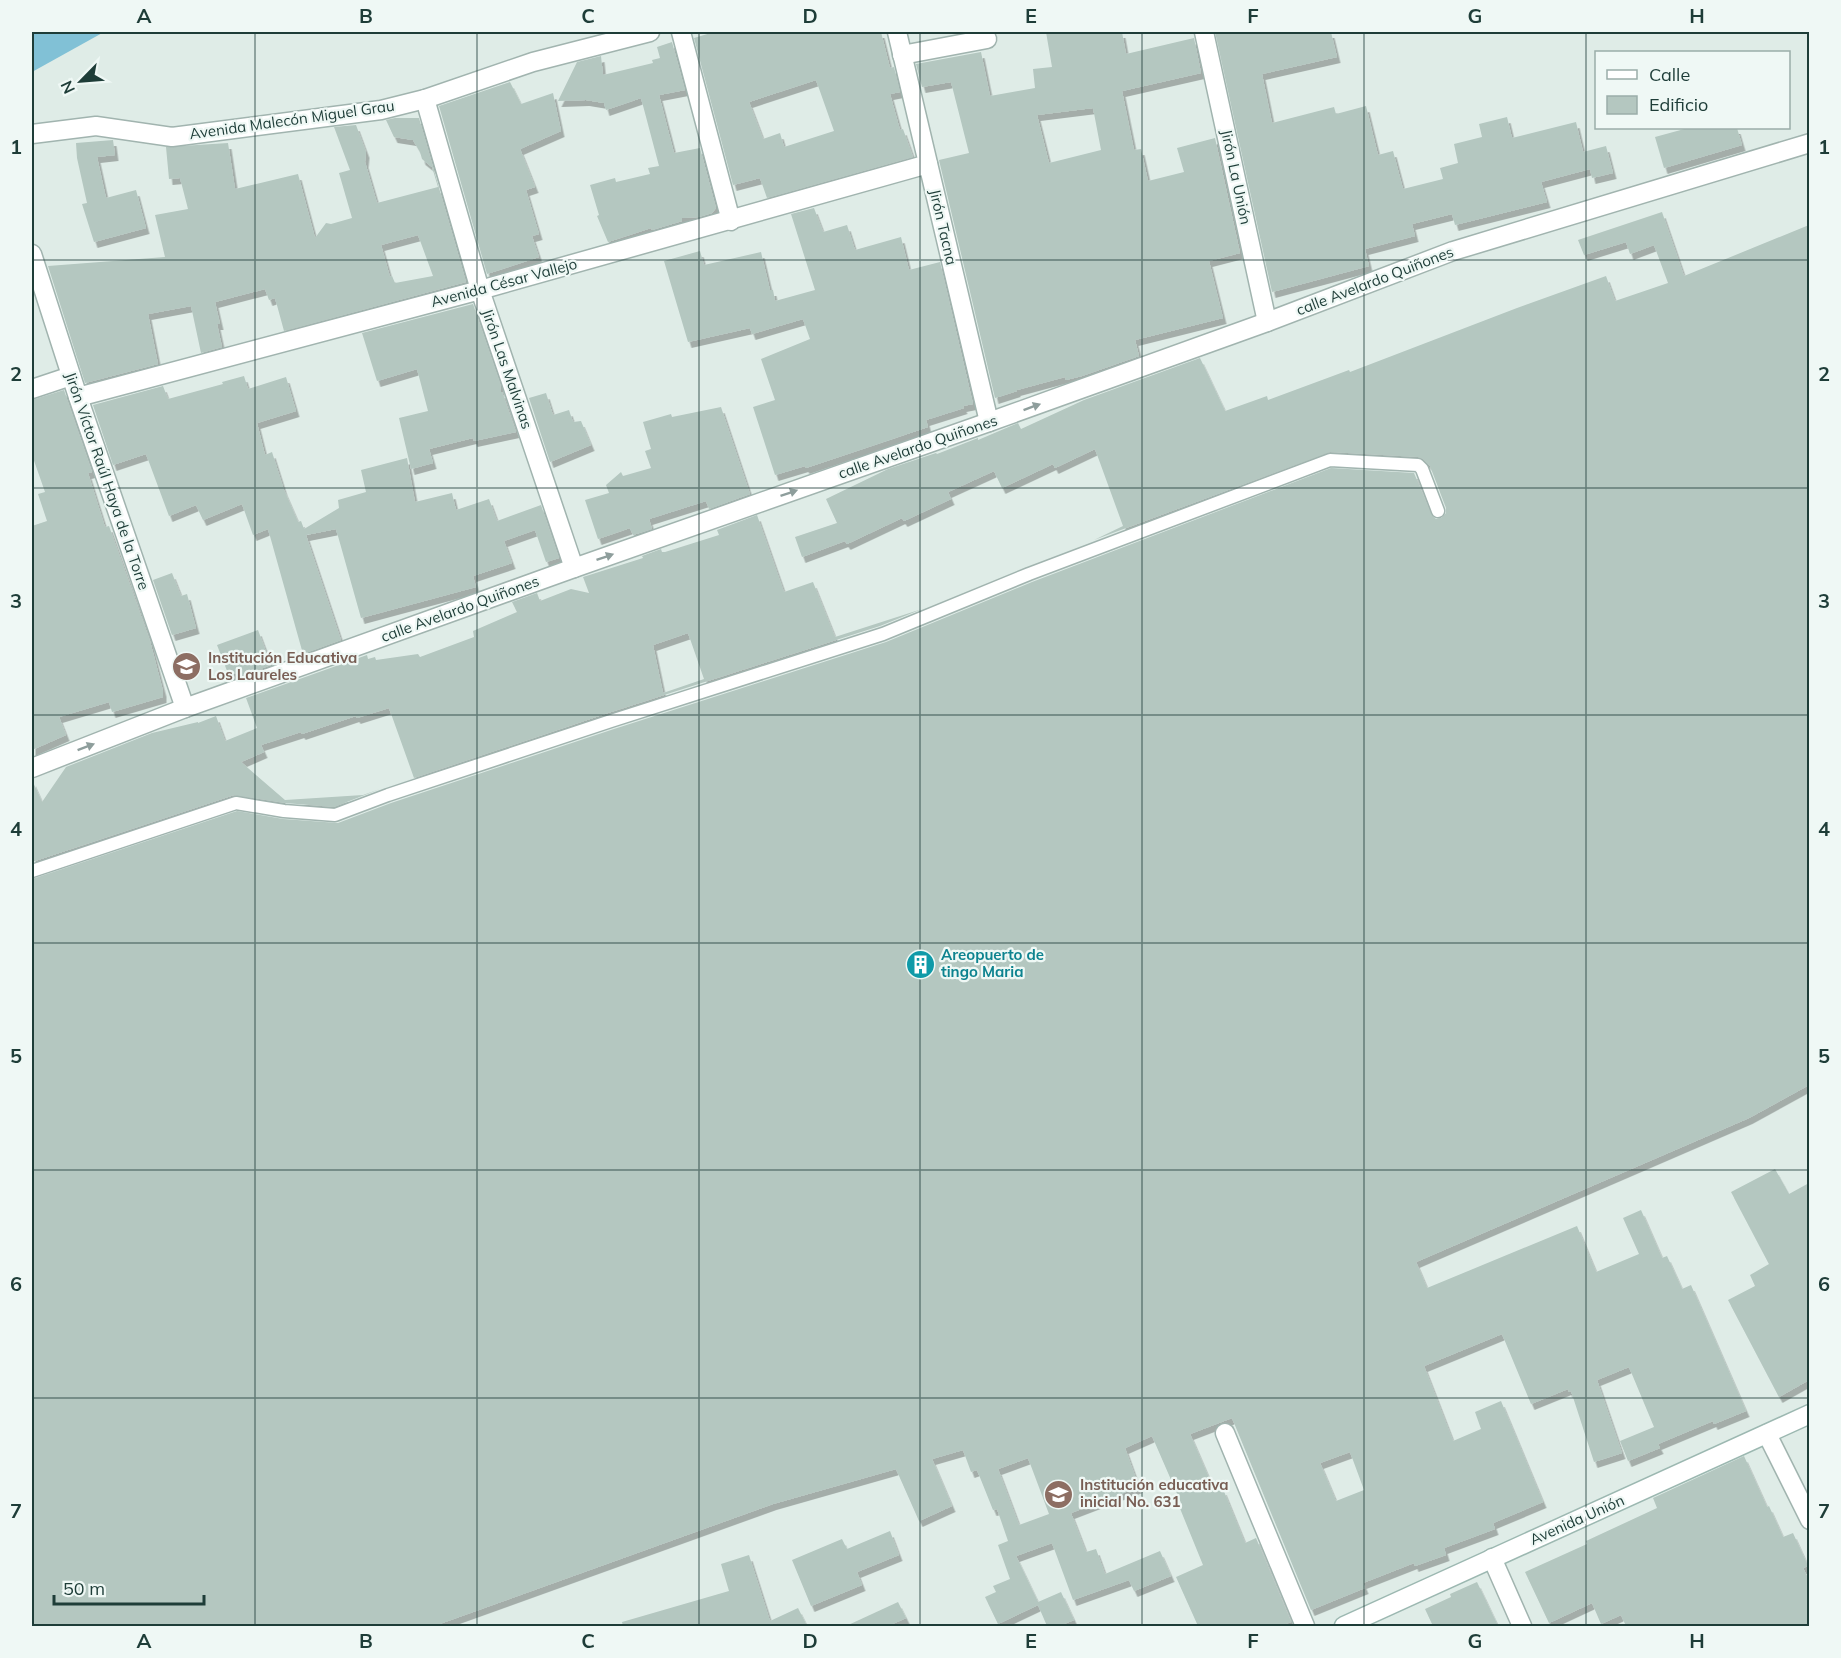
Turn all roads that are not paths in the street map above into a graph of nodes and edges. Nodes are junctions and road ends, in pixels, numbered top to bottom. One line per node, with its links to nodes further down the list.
1 (650, 32): 7 (street, Avenida Malecón Miguel Grau)
2 (681, 32): 11 (street)
3 (897, 32): 6 (street, Jirón Tacna)
4 (1204, 32): 14 (street, Jirón La Unión)
5 (987, 39): 6 (street)
6 (902, 55): 10 (street, Jirón Tacna)
7 (425, 99): 8 (street, Avenida Malecón Miguel Grau); 13 (street, Jirón Las Malvinas)
8 (32, 134)
9 (1809, 143): 14 (street, calle Avelardo Quiñones)
10 (928, 164): 11 (street, Avenida César Vallejo); 18 (street, Jirón Tacna)
11 (731, 221): 13 (street, Avenida César Vallejo)
12 (32, 254): 15 (street, Jirón Víctor Raúl Haya de la Torre)
13 (480, 290): 17 (street, Avenida César Vallejo); 20 (street, Jirón Las Malvinas)
14 (1267, 322): 18 (street, calle Avelardo Quiñones, one-way to 14)
15 (71, 376): 16 (street); 17 (street, Jirón Víctor Raúl Haya de la Torre)
16 (32, 389)
17 (78, 397): 21 (street, Jirón Víctor Raúl Haya de la Torre)
18 (989, 422): 20 (street, calle Avelardo Quiñones, one-way to 18)
19 (1438, 511): 23 (lane)
20 (574, 568): 21 (street, calle Avelardo Quiñones)
21 (185, 708): 22 (street, calle Avelardo Quiñones, one-way to 21)
22 (32, 768)
23 (32, 871)
24 (1809, 1414): 26 (street, Avenida Unión)
25 (1225, 1433): 29 (street)
26 (1767, 1434): 27 (street); 28 (street, Avenida Unión)
27 (1809, 1520)
28 (1492, 1558): 30 (street, Avenida Unión); 31 (street)
29 (1305, 1626)
30 (1344, 1626)
31 (1522, 1626)

